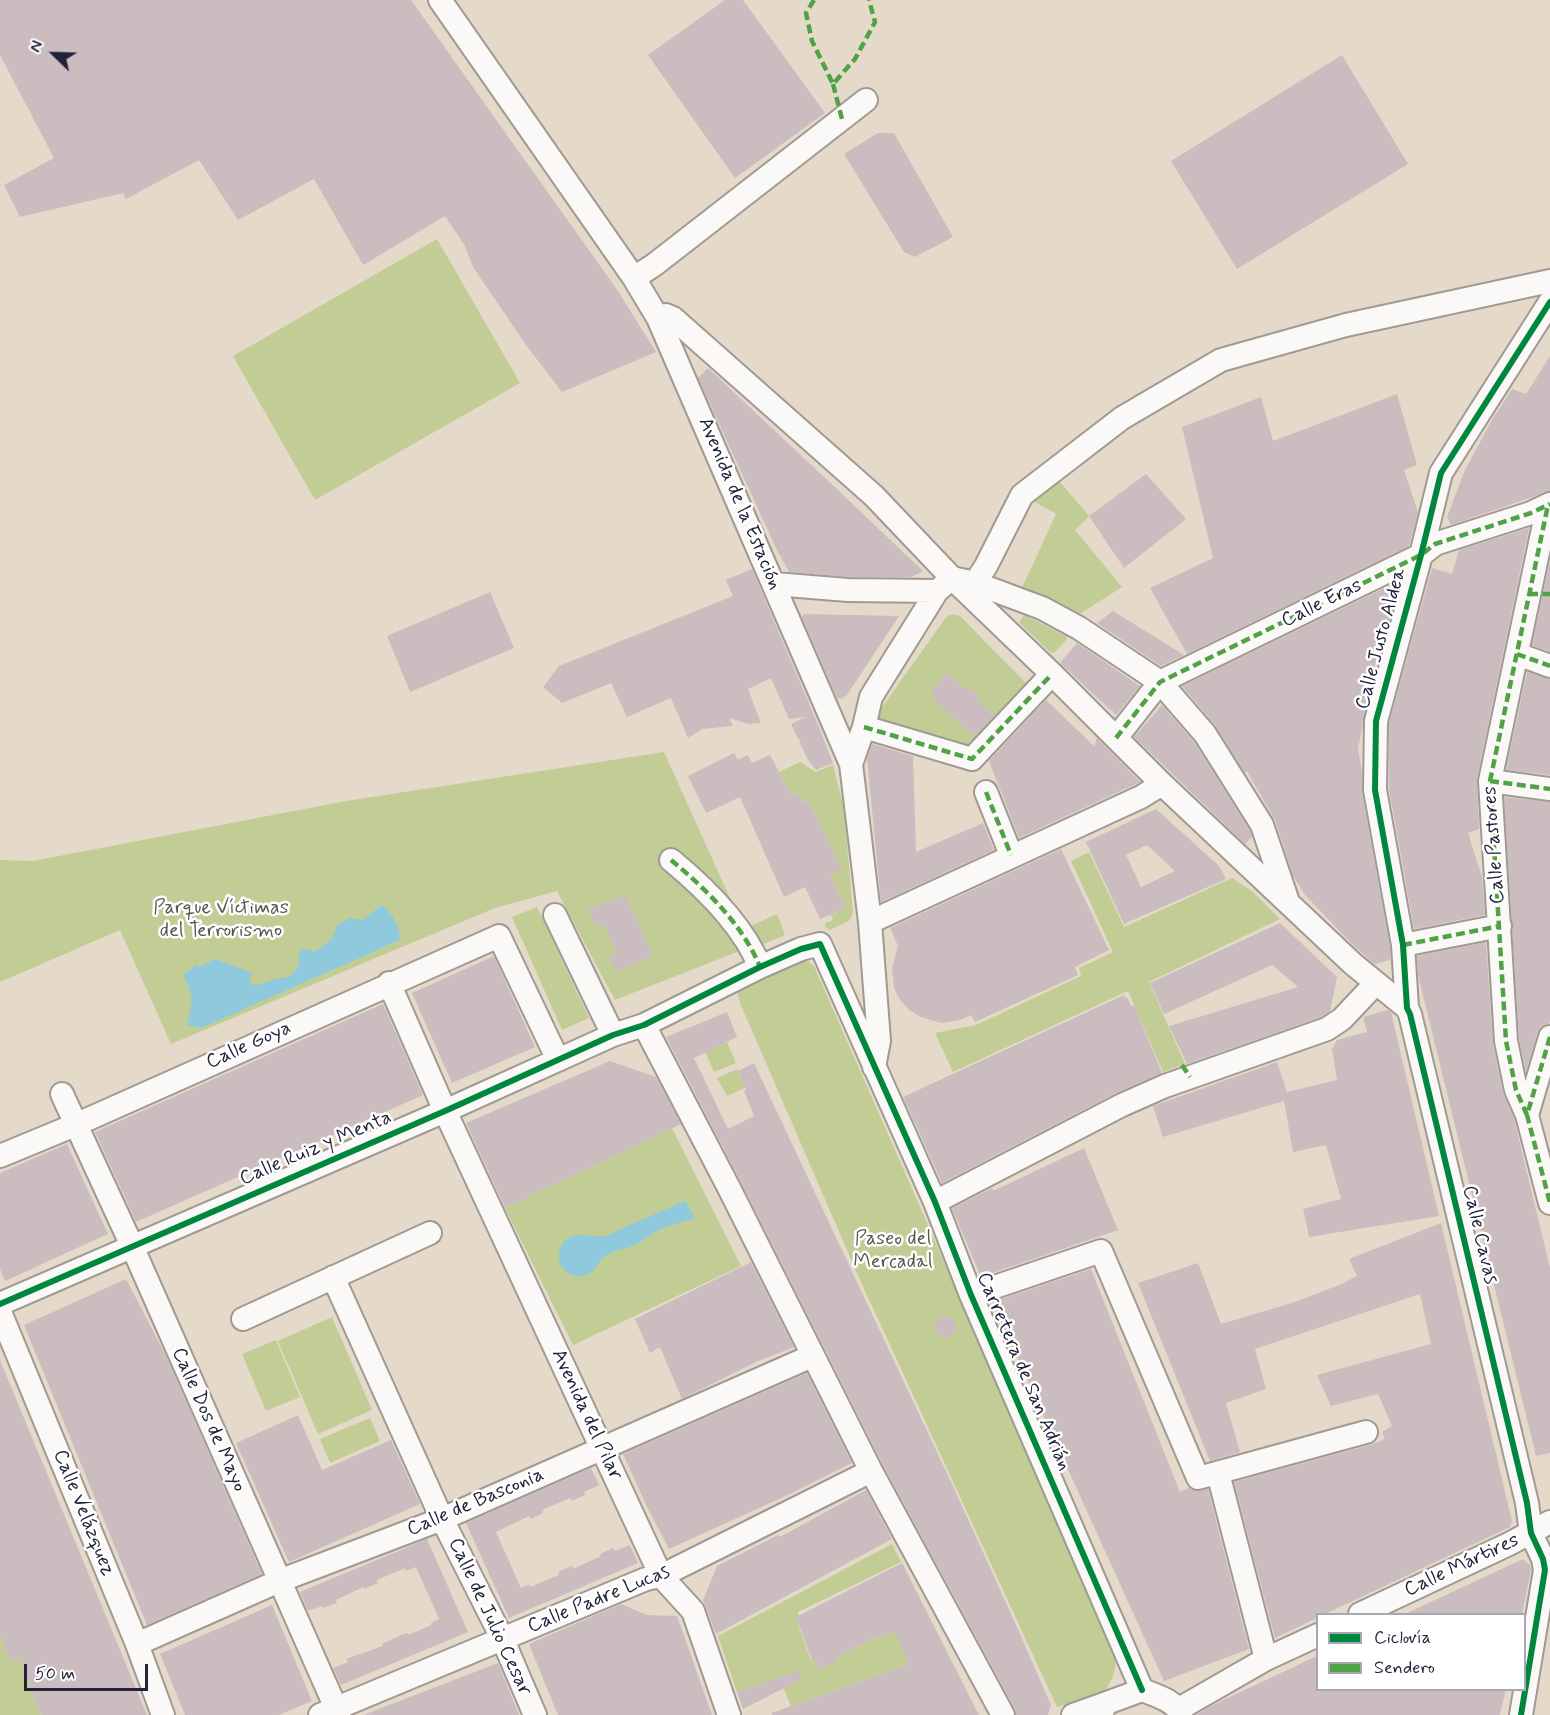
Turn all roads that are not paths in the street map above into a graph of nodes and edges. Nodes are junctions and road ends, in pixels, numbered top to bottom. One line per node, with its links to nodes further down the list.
1 (440, 0): 3 (street, Avenida de la Estación)
2 (866, 100): 3 (street)
3 (634, 278): 6 (street, Avenida de la Estación)
4 (1550, 281): 9 (street)
5 (1550, 302): 8 (street, Calle Justo Aldea)
6 (658, 318): 10 (street, Avenida de la Estación); 11 (street)
7 (1549, 505): 8 (street, Calle Eras); 12 (street, Calle Pastores)
8 (1421, 555): 16 (street, Calle Eras); 30 (street, Calle Justo Aldea)
9 (975, 583): 11 (street); 16 (street)
10 (774, 584): 11 (street); 19 (street, Avenida de la Estación)
11 (944, 585): 15 (street); 17 (street)
12 (1540, 594): 13 (street, Calle Pastores)
13 (1517, 654): 14 (street); 20 (street, Calle Pastores)
14 (1550, 666)
15 (1052, 674): 17 (street); 18 (street)
16 (1160, 682): 18 (street, Calle Eras); 26 (street)
17 (864, 727): 19 (street)
18 (1116, 738): 21 (street)
19 (851, 764): 28 (street, Avenida de la Estación)
20 (1490, 781): 22 (street); 29 (street, Calle Pastores)
21 (1162, 784): 24 (street); 26 (street)
22 (1550, 789)
23 (986, 792): 24 (street)
24 (1011, 855): 28 (street)
25 (671, 860): 31 (street)
26 (1288, 904): 33 (street)
27 (555, 915): 36 (street)
28 (870, 922): 39 (street, Avenida de la Estación)
29 (1500, 926): 30 (street); 42 (street, Calle Pastores)
30 (1403, 945): 34 (street, Calle Cavas)
31 (760, 967): 35 (street, Calle Ruiz y Menta); 39 (street, Carretera de San Adrián)
32 (389, 983): 38 (street, Calle Goya); 41 (street, Avenida del Pilar); 43 (street, Calle Goya)
33 (1376, 983): 34 (street); 46 (street)
34 (1407, 1008): 60 (street, Calle Cavas)
35 (644, 1025): 36 (street, Calle Ruiz y Menta); 54 (street)
36 (613, 1035): 38 (street, Calle Ruiz y Menta)
37 (1550, 1037): 42 (street)
38 (558, 1060): 41 (street, Calle Ruiz y Menta)
39 (874, 1066): 46 (street, Carretera de San Adrián)
40 (62, 1094): 43 (street, Calle Dos de Mayo)
41 (445, 1111): 48 (street, Calle Ruiz y Menta); 56 (street, Avenida del Pilar)
42 (1527, 1116): 45 (street, Calle Pastores)
43 (75, 1125): 44 (street, Calle Goya); 48 (street, Calle Dos de Mayo)
44 (0, 1156)
45 (1549, 1200)
46 (935, 1202): 50 (street, Carretera de San Adrián)
47 (430, 1233): 49 (street)
48 (132, 1246): 51 (street, Calle Ruiz y Menta); 62 (street, Calle Dos de Mayo)
49 (333, 1277): 53 (street); 59 (street, Calle de Julio Cesar)
50 (971, 1295): 58 (street); 69 (street, Carretera de San Adrián)
51 (0, 1305)
52 (0, 1312): 66 (street, Calle Velázquez)
53 (243, 1319)
54 (812, 1356): 56 (street, Calle de Basconia); 57 (street)
55 (1366, 1432): 58 (street)
56 (603, 1449): 59 (street, Calle de Basconia); 61 (street, Avenida del Pilar)
57 (871, 1471): 61 (street, Calle Padre Lucas); 77 (street)
58 (1218, 1473): 67 (street)
59 (442, 1519): 62 (street, Calle de Basconia); 65 (street, Calle de Julio Cesar)
60 (1541, 1528): 63 (street, Calle Mártires); 68 (street, Calle Cavas)
61 (662, 1576): 65 (street, Calle Padre Lucas); 76 (street, Avenida del Pilar)
62 (279, 1581): 66 (street, Calle de Basconia); 73 (street, Calle Dos de Mayo)
63 (1362, 1613)
64 (1316, 1635): 67 (street)
65 (503, 1640): 73 (street, Calle Padre Lucas); 75 (street, Calle de Julio Cesar)
66 (136, 1644): 74 (street, Calle Velázquez)
67 (1266, 1659): 72 (street)
68 (1526, 1685)
69 (1142, 1690): 71 (street); 72 (street)
70 (1525, 1691): 79 (street, Calle Cavas)
71 (1103, 1709): 78 (street)
72 (1180, 1712)
73 (332, 1713)
74 (163, 1715)
75 (535, 1715)
76 (729, 1715)
77 (1003, 1715)
78 (1073, 1715)
79 (1521, 1715)

